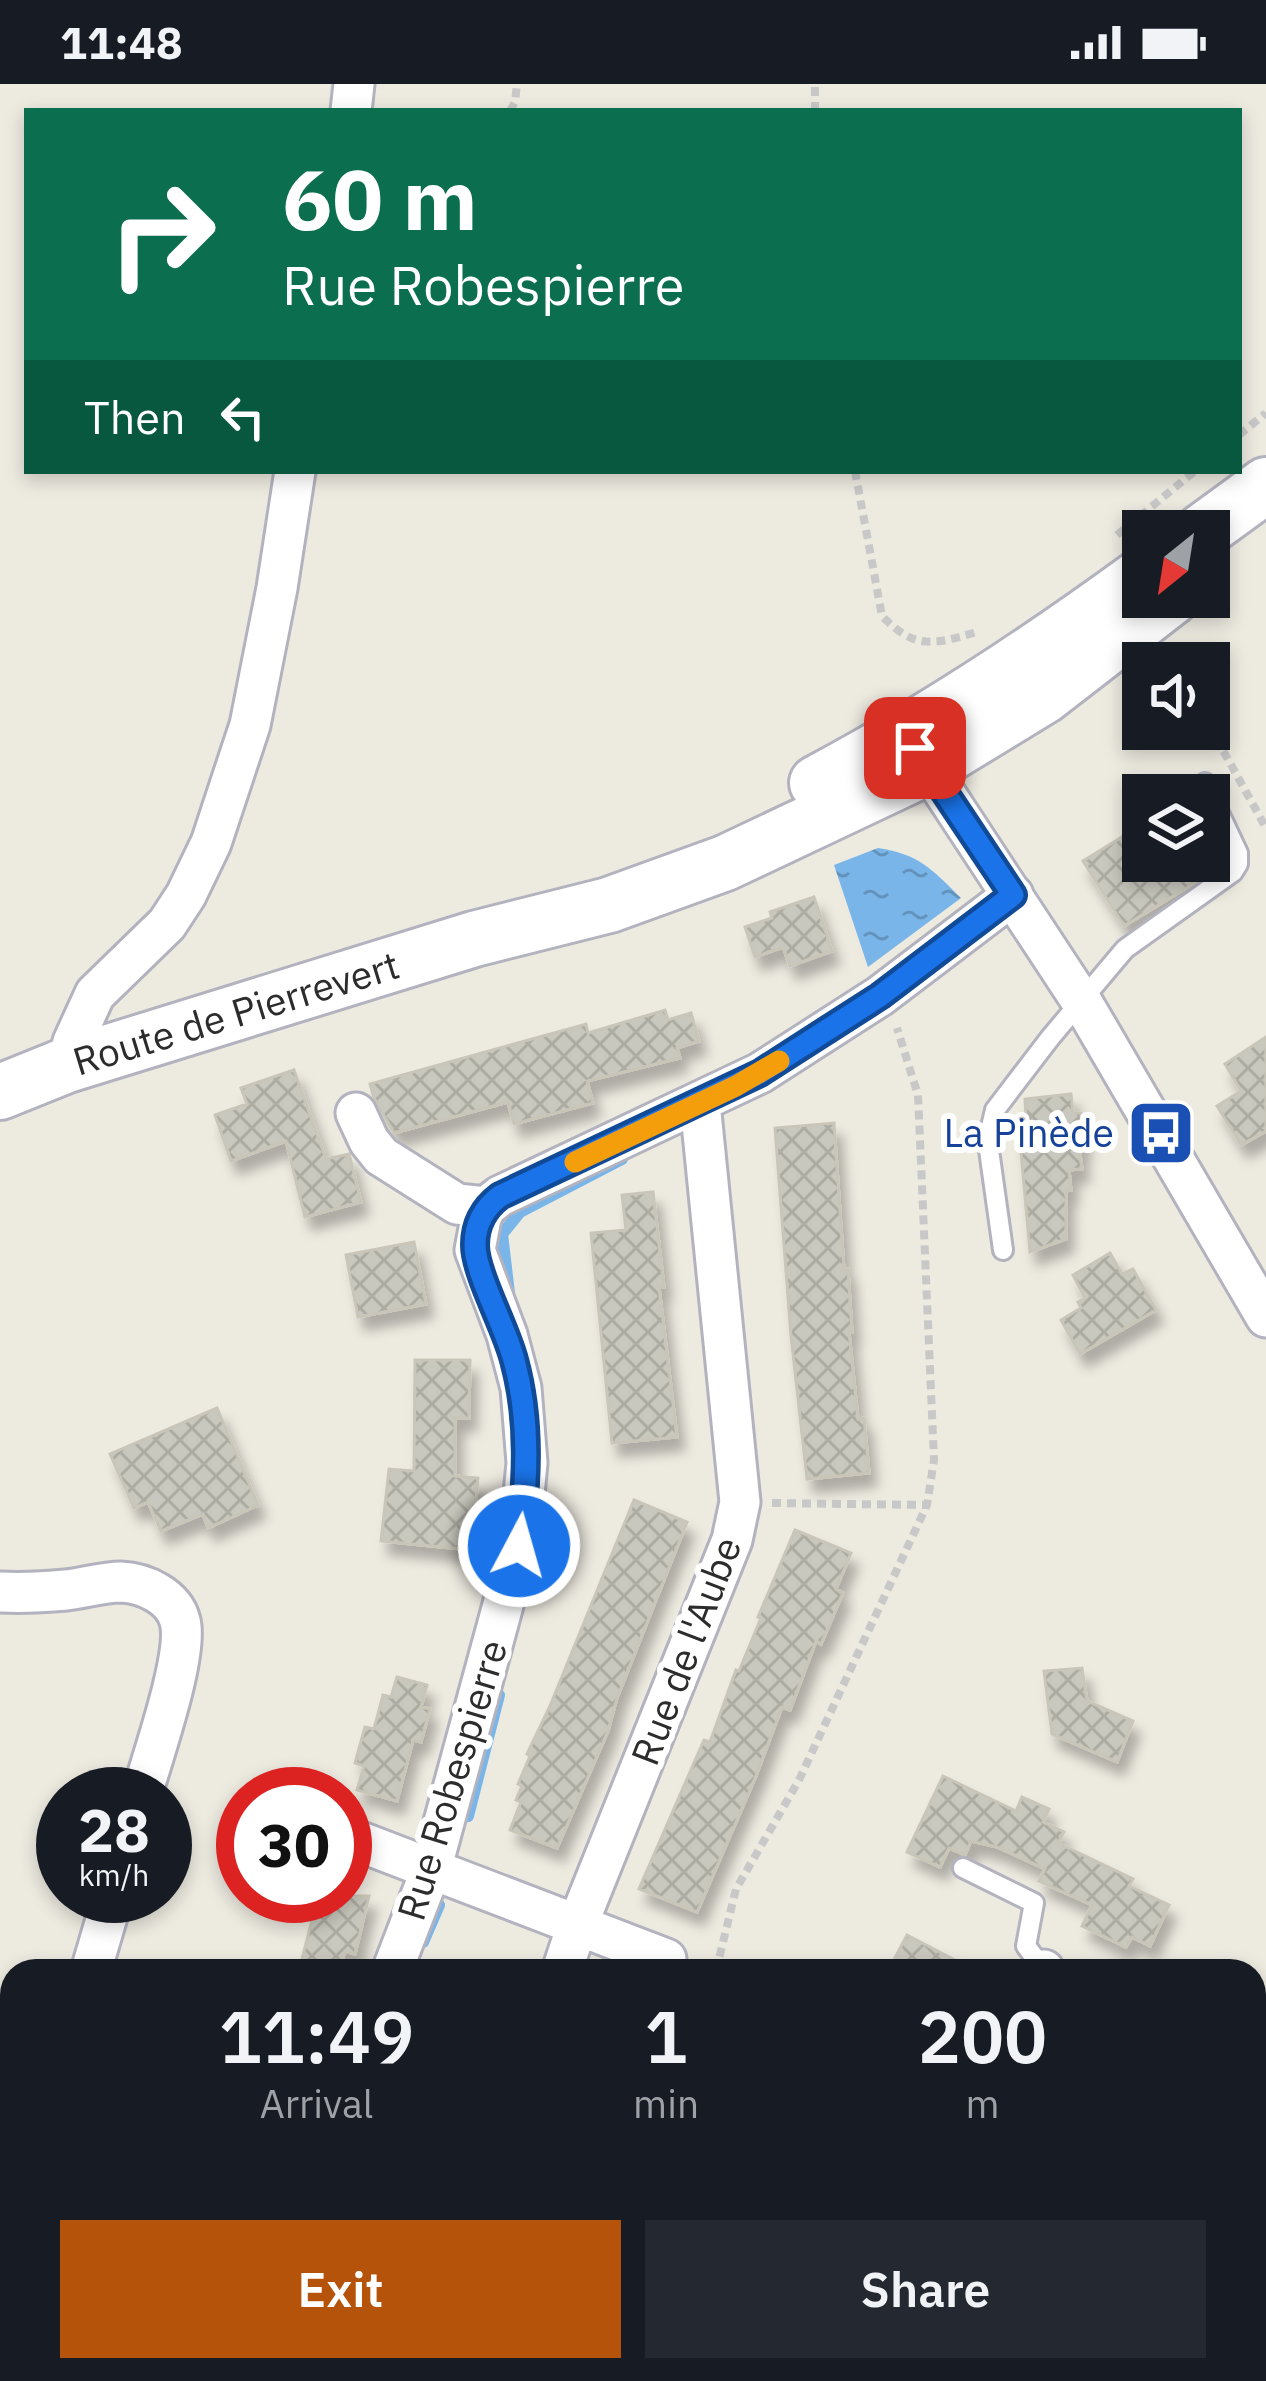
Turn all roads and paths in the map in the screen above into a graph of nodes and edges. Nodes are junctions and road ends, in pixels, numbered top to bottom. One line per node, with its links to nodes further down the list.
1 (1266, 412): 2 (path)
2 (1242, 432)
3 (295, 474): 24 (street)
4 (856, 474): 13 (path)
5 (1193, 474): 7 (path)
6 (1266, 484): 8 (main road)
7 (1164, 510)
8 (1230, 511)
9 (1266, 526): 10 (main road)
10 (1230, 554)
11 (1122, 563): 15 (main road)
12 (1145, 618): 15 (main road)
13 (983, 631)
14 (1223, 750): 16 (path)
15 (911, 753): 20 (street); 21 (main road, Route de Pierrevert); 21 (main road, Route de Pierrevert)
16 (1266, 828)
17 (1230, 836): 18 (lane)
18 (1230, 874)
19 (1219, 882): 23 (lane)
20 (1013, 895): 22 (street); 23 (street)
21 (474, 939): 24 (main road, Route de Pierrevert)
22 (880, 996): 26 (street); 32 (path)
23 (1082, 1002): 29 (lane); 30 (street)
24 (67, 1065): 25 (main road, Route de Pierrevert)
25 (0, 1092)
26 (700, 1103): 28 (street); 31 (street, Rue de l'Aube)
27 (356, 1113): 28 (street)
28 (486, 1208): 37 (street, Rue Robespierre)
29 (1003, 1250)
30 (1266, 1317)
31 (740, 1502): 32 (path); 39 (street, Rue de l'Aube)
32 (927, 1505): 44 (path)
33 (0, 1592): 34 (street)
34 (150, 1767)
35 (372, 1847): 37 (street)
36 (963, 1868): 45 (lane)
37 (431, 1870): 39 (street); 41 (street, Rue Robespierre)
38 (104, 1923): 40 (street)
39 (577, 1926): 42 (street, Rue de l'Aube); 43 (street)
40 (94, 1959)
41 (397, 1959)
42 (566, 1959)
43 (666, 1959)
44 (719, 1959)
45 (1036, 1959)

